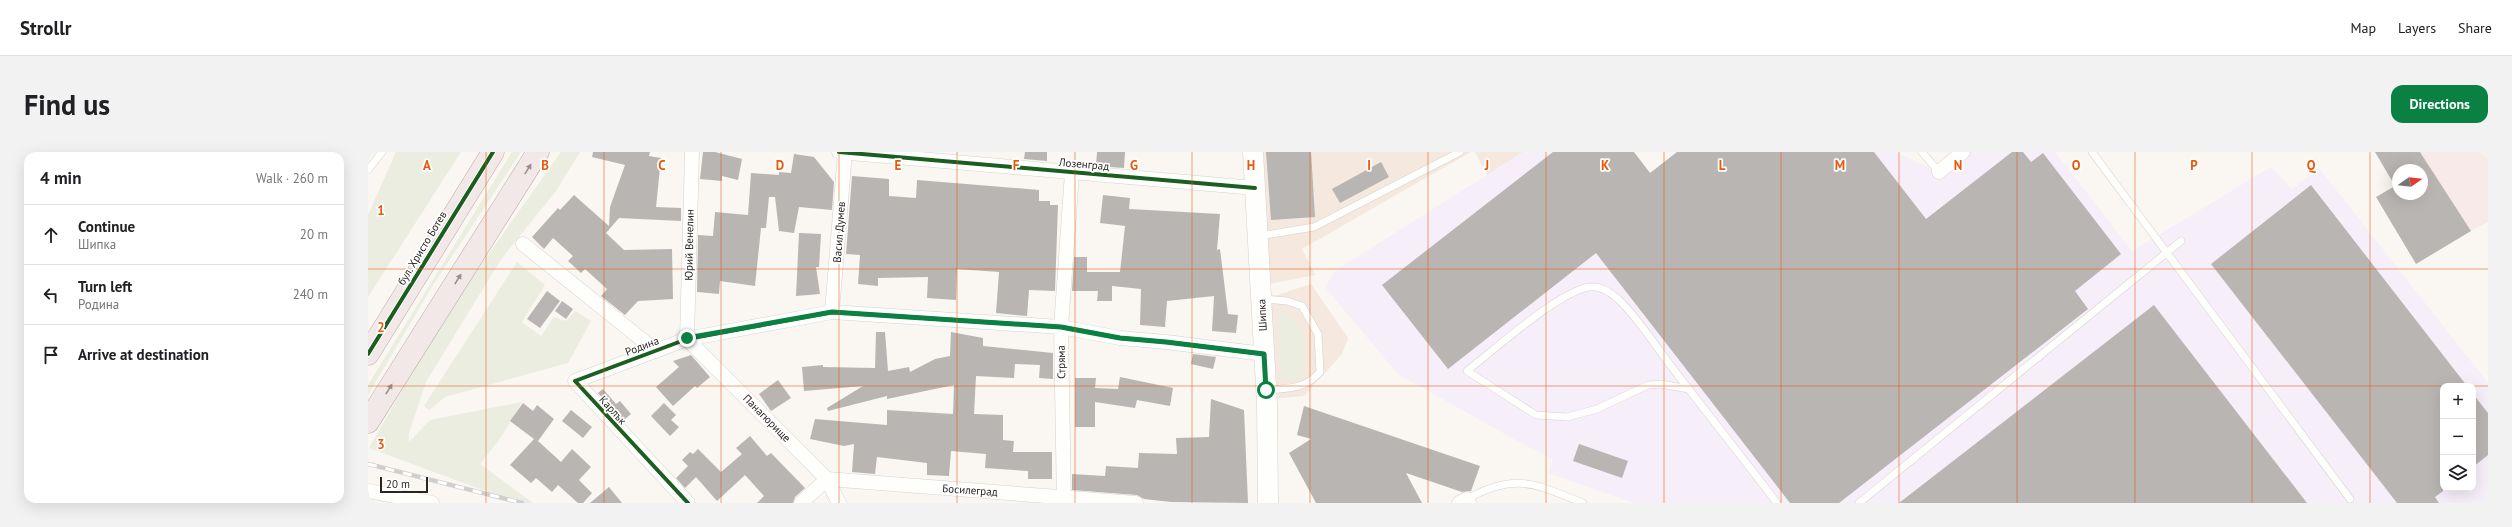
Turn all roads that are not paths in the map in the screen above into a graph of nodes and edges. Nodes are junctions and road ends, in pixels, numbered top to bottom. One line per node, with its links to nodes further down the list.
1 (382, 152): 11 (lane)
2 (493, 152): 24 (main road, бул. Христо Ботев)
3 (538, 152): 29 (main road, one-way to 3)
4 (692, 152): 22 (street, Юрий Венелин)
5 (843, 152): 12 (street, Лозенград); 20 (street, Васил Думев)
6 (1253, 152): 14 (main road, Шипка)
7 (1460, 152): 15 (lane)
8 (1922, 152): 13 (lane)
9 (1963, 152): 13 (street)
10 (2092, 152): 18 (lane)
11 (368, 170)
12 (1072, 172): 14 (street, Лозенград); 21 (street, Стряма)
13 (1939, 172)
14 (1255, 188): 15 (main road, Шипка)
15 (1258, 236): 19 (main road, Шипка)
16 (2181, 241): 18 (lane)
17 (523, 244): 23 (street)
18 (2166, 252): 32 (lane); 43 (lane)
19 (1261, 299): 25 (main road, Шипка); 27 (lane)
20 (832, 312): 21 (street, Родина); 22 (street, Родина)
21 (1061, 327): 25 (street, Родина); 33 (street, Стряма)
22 (687, 338): 23 (street, Родина); 30 (street, Панагюрище)
23 (656, 351): 26 (street, Родина)
24 (368, 354)
25 (1264, 354): 27 (main road, Шипка)
26 (575, 381): 36 (street, Карлък)
27 (1266, 390): 40 (main road, Шипка)
28 (1689, 390): 28 (lane); 42 (lane)
29 (368, 422)
30 (827, 479): 33 (street, Босилеград); 37 (street); 38 (street, Панагюрище)
31 (373, 495): 35 (street)
32 (2350, 499)
33 (1064, 500): 39 (street, Босилеград)
34 (1465, 502): 41 (lane)
35 (432, 503)
36 (688, 503)
37 (801, 503)
38 (840, 503)
39 (1136, 503)
40 (1268, 503)
41 (1583, 503)
42 (1777, 503)
43 (1859, 503)

